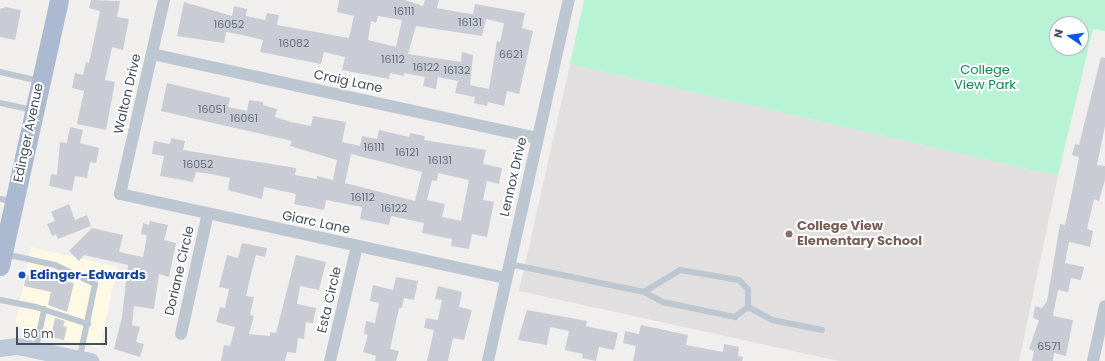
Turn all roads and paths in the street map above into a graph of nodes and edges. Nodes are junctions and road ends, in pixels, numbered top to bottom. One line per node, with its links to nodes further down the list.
1 (59, 0): 6 (main road, Edinger Avenue)
2 (164, 0): 4 (street, Walton Drive)
3 (570, 0): 9 (street, Lennox Drive)
4 (152, 54): 9 (street, Craig Lane); 10 (street, Walton Drive)
5 (0, 72): 6 (lane)
6 (41, 82): 8 (main road, Edinger Avenue)
7 (0, 103): 8 (lane)
8 (34, 111): 11 (main road, Edinger Avenue)
9 (538, 138): 16 (street, Lennox Drive)
10 (120, 194): 12 (street, Giarc Lane)
11 (7, 200): 13 (main road, Edinger Avenue)
12 (208, 213): 14 (street, Giarc Lane); 25 (street, Doriane Circle)
13 (4, 225): 15 (main road, Edinger Avenue)
14 (357, 246): 17 (street, Giarc Lane); 29 (street, Esta Circle)
15 (1, 262): 23 (lane)
16 (509, 264): 17 (street, Lennox Drive); 18 (lane)
17 (506, 278): 30 (street, Lennox Drive)
18 (644, 292): 21 (lane); 21 (lane)
19 (0, 300): 22 (lane)
20 (1105, 306): 31 (street)
21 (748, 307): 24 (lane)
22 (44, 310): 23 (lane); 27 (lane)
23 (88, 324): 28 (lane)
24 (822, 330)
25 (181, 334)
26 (0, 348): 27 (main road)
27 (35, 349): 28 (main road)
28 (85, 360)
29 (330, 361)
30 (490, 361)
31 (1093, 361)

